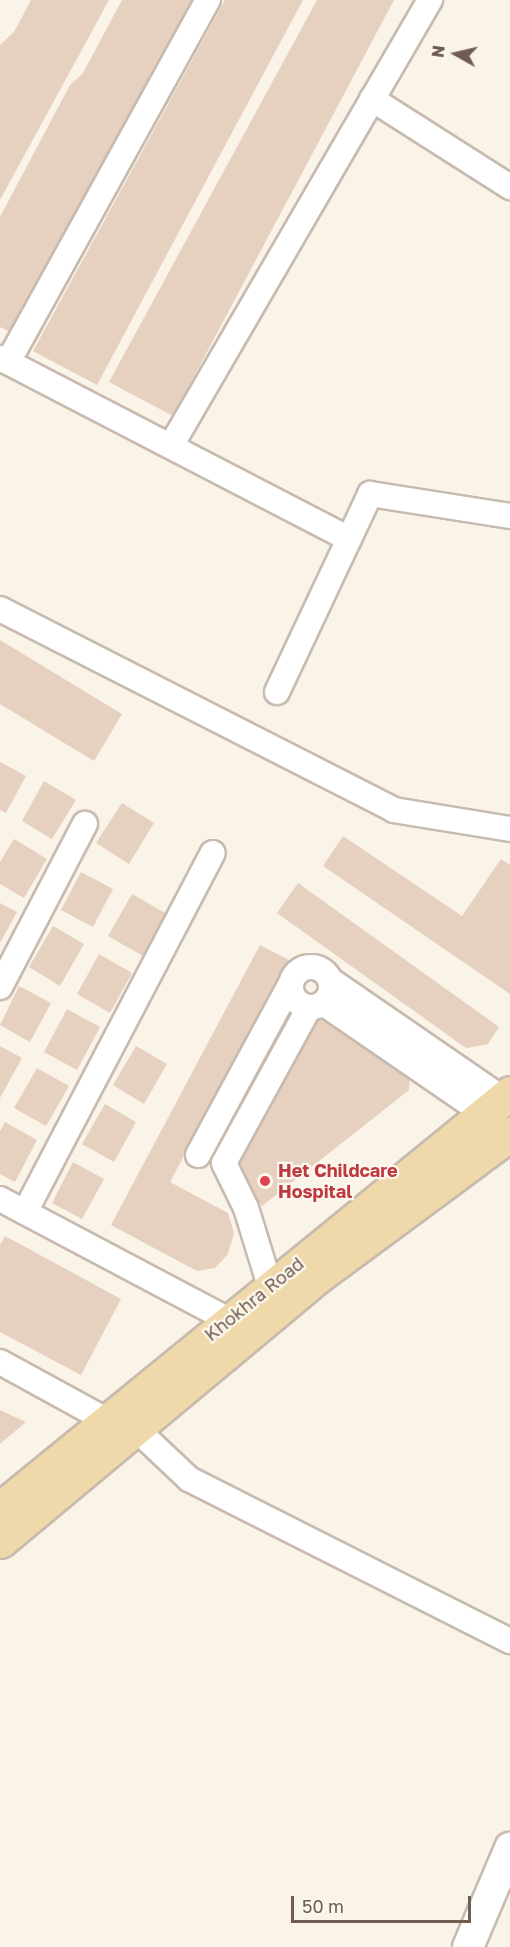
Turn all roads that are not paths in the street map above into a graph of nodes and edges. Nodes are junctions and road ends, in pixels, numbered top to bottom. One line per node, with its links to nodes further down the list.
1 (208, 0): 5 (street)
2 (430, 0): 3 (street)
3 (372, 99): 4 (street); 6 (street)
4 (510, 186)
5 (4, 360): 6 (street)
6 (172, 444): 8 (street)
7 (510, 516): 8 (street)
8 (349, 539): 10 (street)
9 (0, 609): 12 (street)
10 (277, 692)
11 (85, 824): 15 (street)
12 (510, 829)
13 (213, 853): 21 (street)
14 (291, 983): 16 (street); 16 (street); 19 (street)
15 (0, 987)
16 (321, 997): 17 (street); 22 (street)
17 (499, 1101): 22 (main road, Khokhra Road)
18 (510, 1134): 25 (main road, Khokhra Road)
19 (198, 1155)
20 (0, 1199): 21 (street)
21 (25, 1212): 23 (street)
22 (270, 1286): 23 (main road, Khokhra Road)
23 (229, 1320): 25 (main road, Khokhra Road)
24 (0, 1362): 25 (street)
25 (121, 1424): 26 (main road, Khokhra Road); 27 (main road, Khokhra Road); 28 (street)
26 (0, 1509)
27 (0, 1541)
28 (510, 1641)
29 (510, 1848): 30 (street)
30 (468, 1947)

